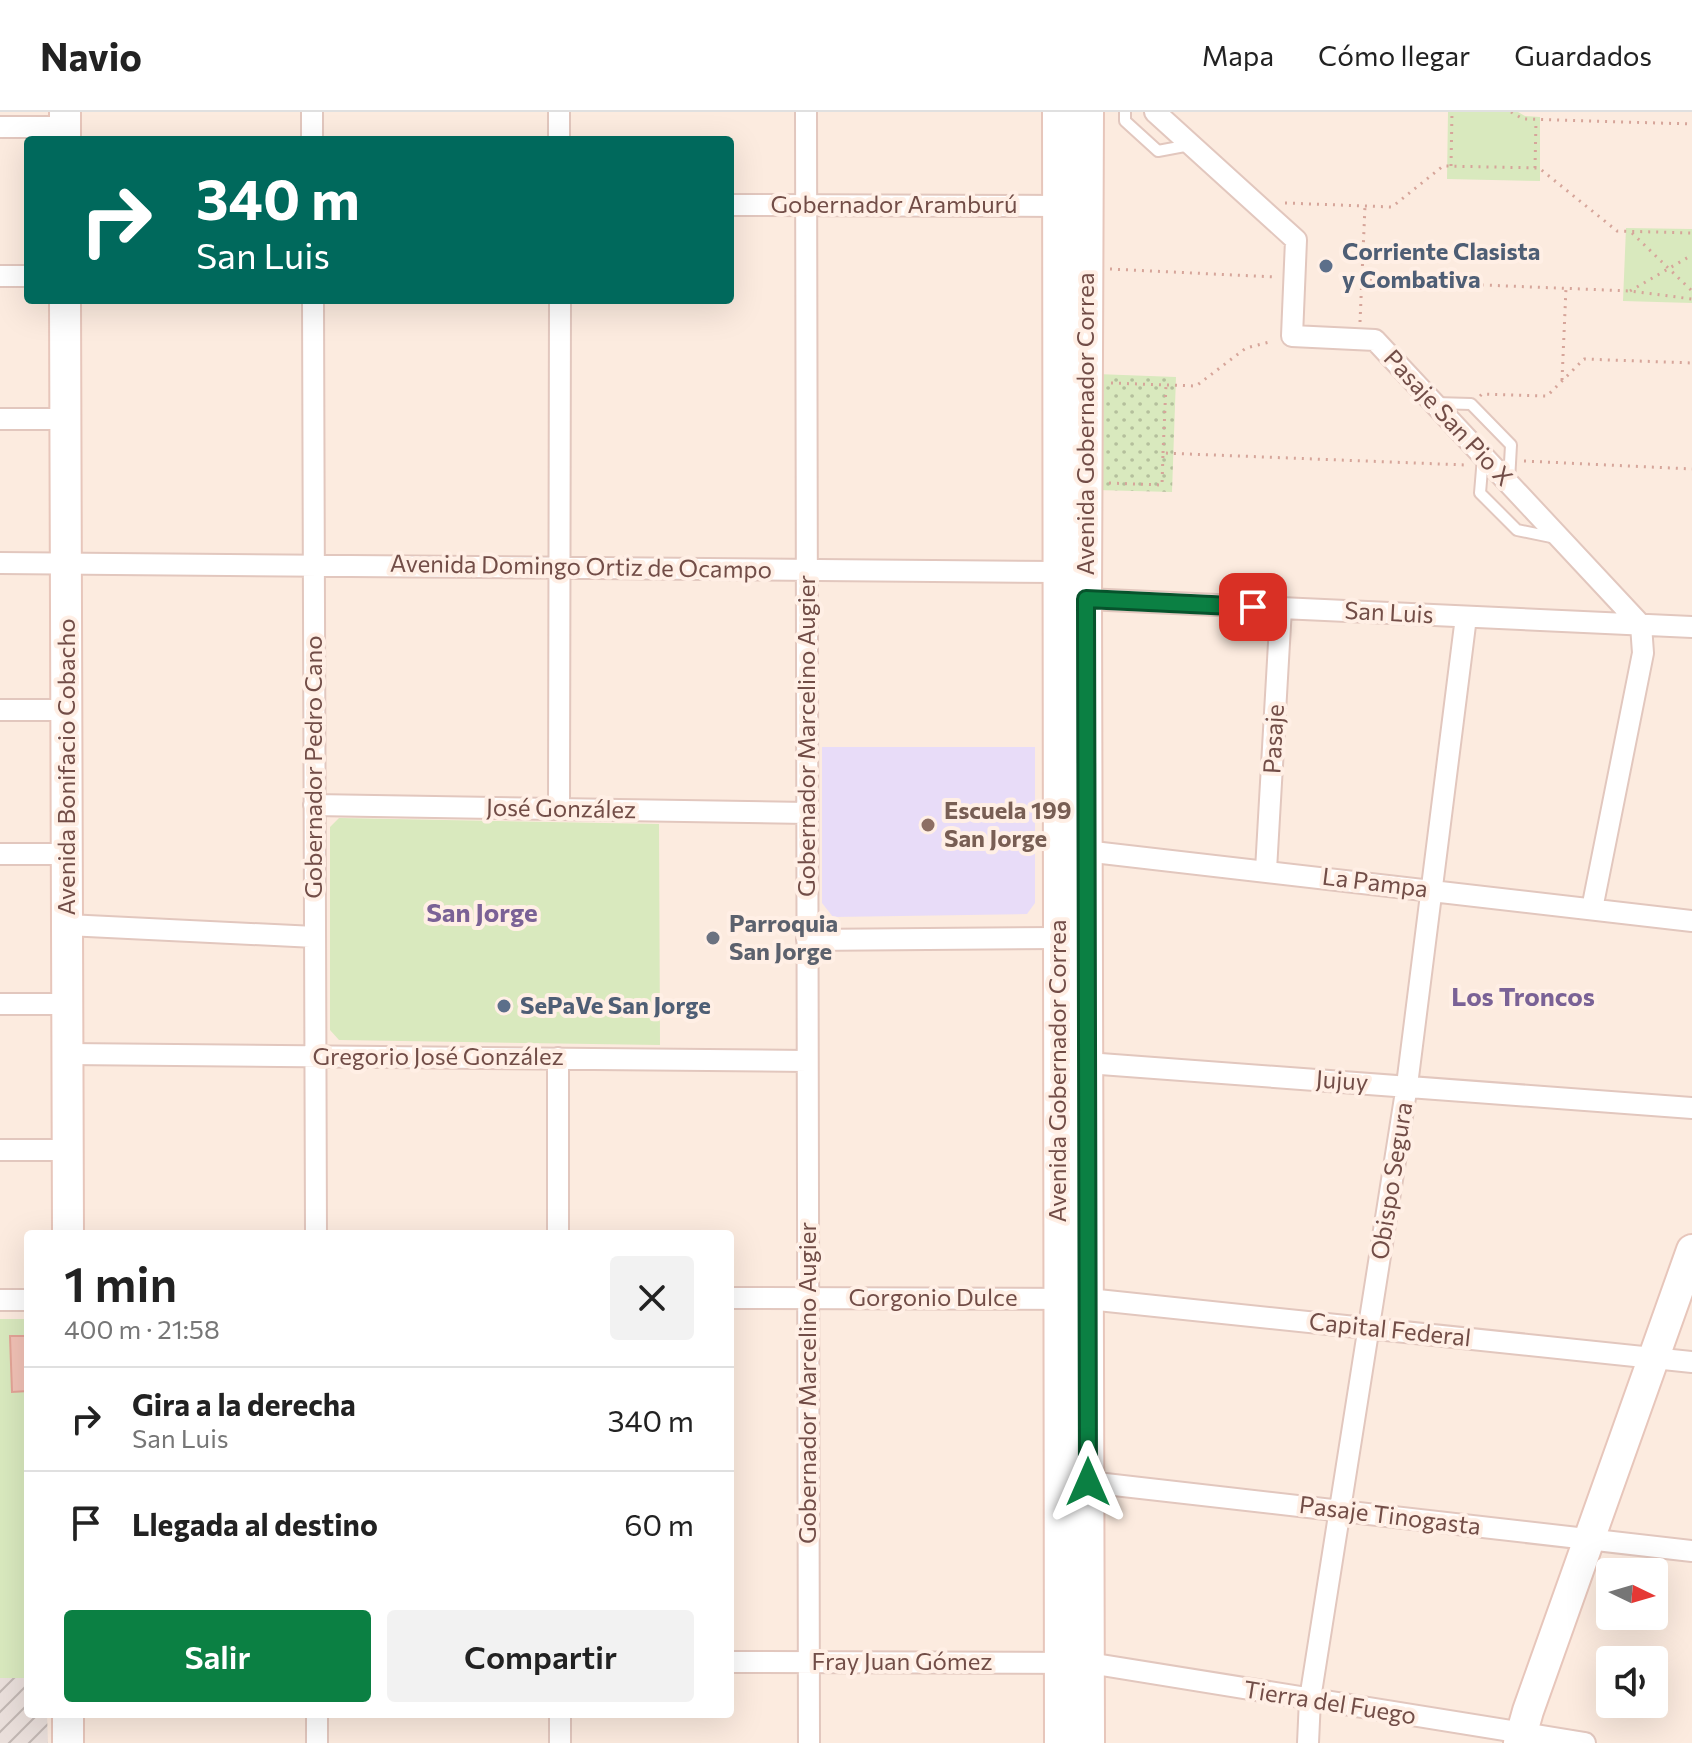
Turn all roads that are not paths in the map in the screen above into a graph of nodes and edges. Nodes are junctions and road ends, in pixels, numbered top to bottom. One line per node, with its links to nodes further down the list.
1 (312, 112): 11 (street)
2 (559, 112): 12 (street)
3 (806, 112): 15 (street, Gobernador Marcelino Augier)
4 (1058, 112): 16 (main road, Avenida Gobernador Correa)
5 (1088, 112): 34 (main road, Avenida Gobernador Correa)
6 (1125, 112): 13 (lane)
7 (1155, 112): 8 (street)
8 (1174, 121): 13 (street)
9 (65, 126): 10 (street)
10 (0, 127)
11 (312, 136)
12 (559, 136)
13 (1190, 145): 22 (street, Pasaje San Pio X)
14 (734, 205): 15 (street, Gobernador Aramburú)
15 (806, 205): 16 (street, Gobernador Aramburú); 32 (street, Gobernador Marcelino Augier)
16 (1057, 206): 33 (main road, Avenida Gobernador Correa)
17 (0, 276): 18 (street)
18 (24, 276)
19 (65, 304): 24 (main road, Avenida Bonifacio Cobacho)
20 (313, 304): 30 (street, Gobernador Pedro Cano)
21 (560, 304): 31 (street)
22 (1433, 403): 25 (street, Pasaje San Pio X); 26 (lane)
23 (0, 419): 24 (street)
24 (66, 419): 28 (main road, Avenida Bonifacio Cobacho)
25 (1482, 461): 26 (street, Pasaje San Pio X); 27 (lane)
26 (1509, 484): 27 (street, Pasaje San Pio X)
27 (1560, 538): 37 (street, Pasaje San Pio X)
28 (66, 562): 29 (street, Avenida Domingo Ortiz de Ocampo); 30 (street, Avenida Domingo Ortiz de Ocampo); 40 (main road, Avenida Bonifacio Cobacho)
29 (0, 563)
30 (314, 565): 31 (street, Avenida Domingo Ortiz de Ocampo); 41 (street, Gobernador Pedro Cano)
31 (559, 567): 32 (street, Avenida Domingo Ortiz de Ocampo); 42 (street)
32 (807, 569): 33 (street, Avenida Domingo Ortiz de Ocampo); 43 (street, Gobernador Marcelino Augier)
33 (1056, 572): 34 (street); 44 (main road, Avenida Gobernador Correa)
34 (1086, 599): 35 (street, San Luis); 44 (main road, Avenida Gobernador Correa)
35 (1281, 608): 36 (street, San Luis); 47 (street, Pasaje)
36 (1466, 617): 37 (street, San Luis); 48 (street, Obispo Segura)
37 (1641, 625): 38 (street, San Luis); 49 (street)
38 (1692, 627)
39 (0, 710): 40 (street)
40 (67, 710): 46 (main road, Avenida Bonifacio Cobacho)
41 (314, 805): 42 (street, José González); 52 (street, Gobernador Pedro Cano)
42 (559, 809): 43 (street, José González)
43 (807, 813): 54 (street, Gobernador Marcelino Augier)
44 (1072, 850): 47 (street, La Pampa); 53 (main road, Avenida Gobernador Correa); 61 (main road, Avenida Gobernador Correa)
45 (0, 854): 46 (street)
46 (67, 854): 51 (main road, Avenida Bonifacio Cobacho)
47 (1266, 870): 48 (street, La Pampa)
48 (1433, 889): 49 (street, La Pampa); 62 (street, Obispo Segura)
49 (1592, 909): 50 (street, La Pampa)
50 (1692, 921)
51 (67, 925): 52 (street); 56 (main road, Avenida Bonifacio Cobacho)
52 (315, 937): 58 (street, Gobernador Pedro Cano)
53 (1058, 938): 54 (street); 71 (main road, Avenida Gobernador Correa)
54 (807, 940): 60 (street, Gobernador Marcelino Augier)
55 (0, 1004): 56 (street)
56 (67, 1004): 57 (main road, Avenida Bonifacio Cobacho)
57 (68, 1054): 58 (street, Gregorio José González); 65 (main road, Avenida Bonifacio Cobacho)
58 (315, 1056): 59 (street, Gregorio José González); 67 (street, Gobernador Pedro Cano)
59 (558, 1058): 60 (street, Gregorio José González); 68 (street)
60 (807, 1061): 72 (street, Gobernador Marcelino Augier)
61 (1087, 1063): 62 (street, Jujuy); 71 (main road, Avenida Gobernador Correa)
62 (1407, 1085): 63 (street, Jujuy); 75 (street, Obispo Segura)
63 (1692, 1108)
64 (0, 1150): 65 (street)
65 (68, 1150): 66 (main road, Avenida Bonifacio Cobacho)
66 (68, 1230)
67 (316, 1230)
68 (558, 1230)
69 (1692, 1250): 76 (main road)
70 (734, 1298): 72 (street, Gorgonio Dulce)
71 (1073, 1298): 72 (street, Gorgonio Dulce); 75 (street, Capital Federal); 78 (main road, Avenida Gobernador Correa); 84 (main road, Avenida Gobernador Correa)
72 (808, 1299): 83 (street, Gobernador Marcelino Augier)
73 (0, 1300): 74 (street)
74 (24, 1300)
75 (1369, 1328): 76 (street, Capital Federal); 79 (street, Obispo Segura)
76 (1653, 1359): 77 (street, Capital Federal); 80 (main road)
77 (1692, 1362)
78 (1088, 1482): 79 (street, Pasaje Tinogasta); 84 (main road, Avenida Gobernador Correa)
79 (1340, 1509): 80 (street, Pasaje Tinogasta); 85 (street, Obispo Segura)
80 (1588, 1540): 81 (street, Pasaje Tinogasta); 89 (main road)
81 (1692, 1551)
82 (734, 1662): 83 (street, Fray Juan Gómez)
83 (809, 1662): 84 (street, Fray Juan Gómez); 93 (street, Gobernador Marcelino Augier)
84 (1074, 1663): 85 (street, Tierra del Fuego); 94 (main road, Avenida Gobernador Correa); 95 (main road, Avenida Gobernador Correa)
85 (1310, 1699): 89 (street, Tierra del Fuego); 96 (street, Obispo Segura)
86 (68, 1718): 90 (main road)
87 (317, 1718): 91 (street)
88 (560, 1718): 92 (street)
89 (1520, 1739): 97 (street, Tierra del Fuego)
90 (68, 1743)
91 (317, 1743)
92 (560, 1743)
93 (809, 1743)
94 (1060, 1743)
95 (1089, 1743)
96 (1308, 1743)
97 (1585, 1743)

